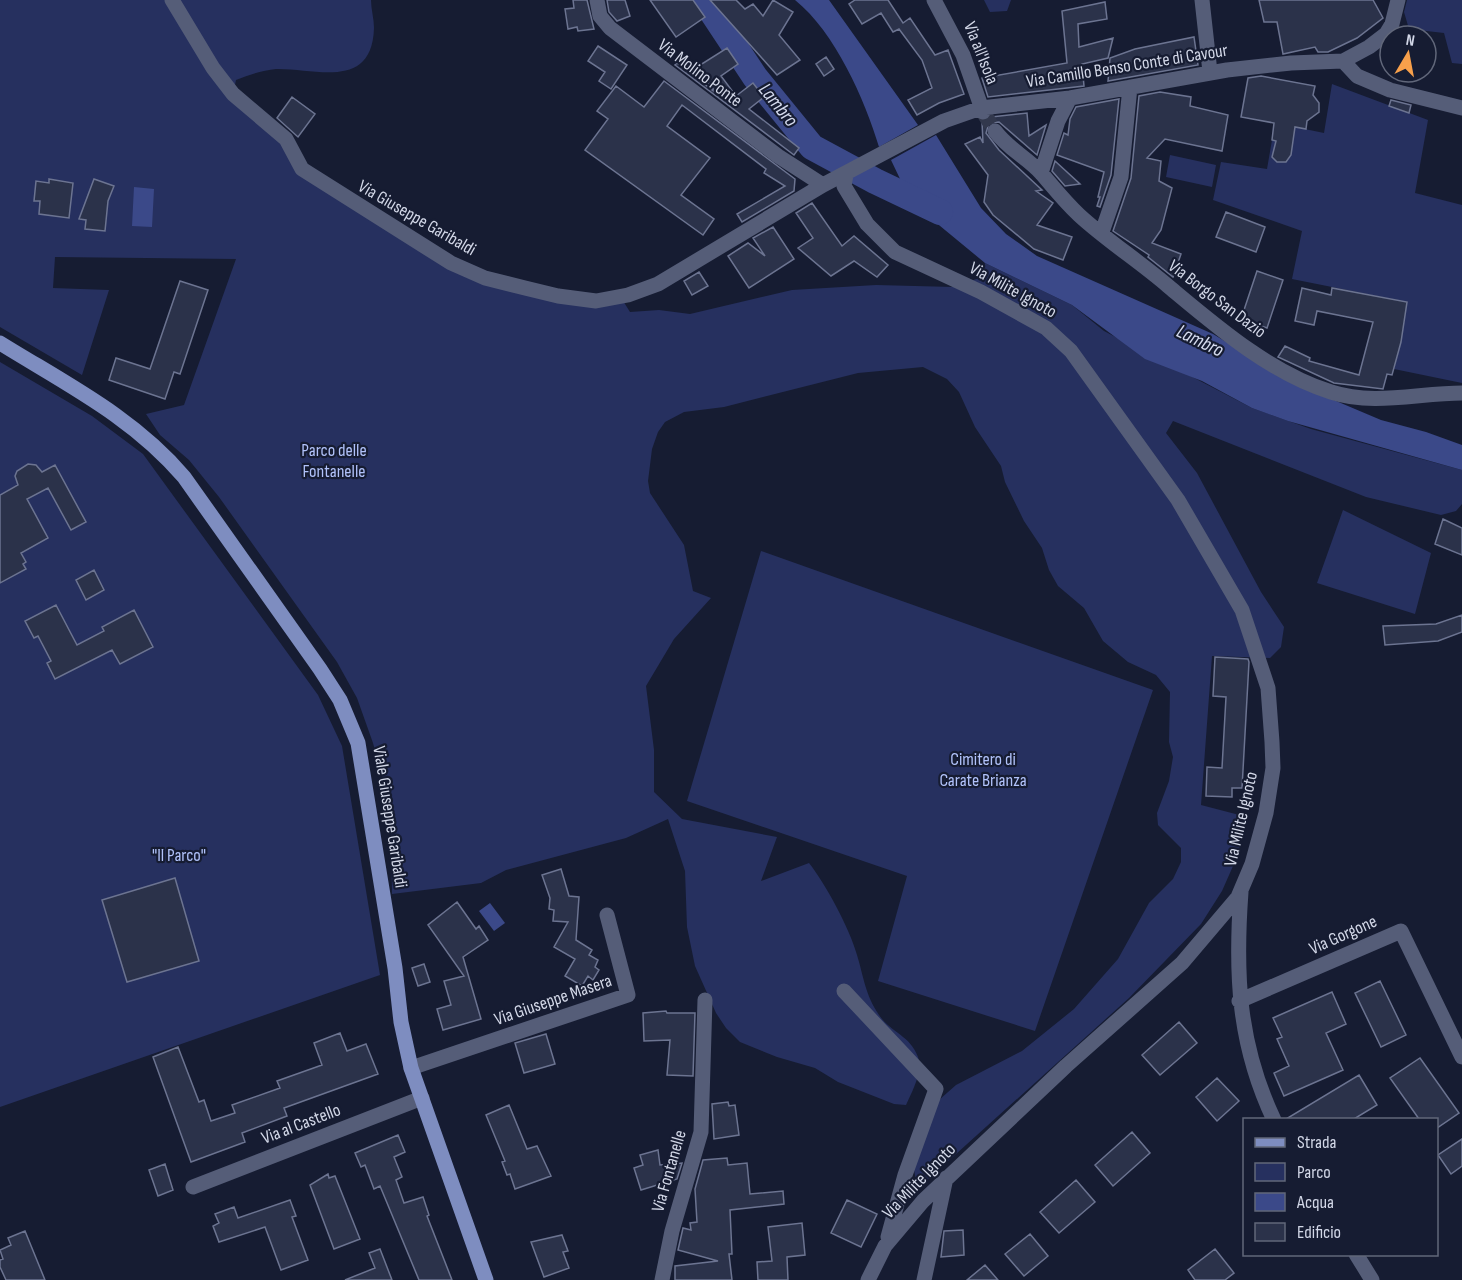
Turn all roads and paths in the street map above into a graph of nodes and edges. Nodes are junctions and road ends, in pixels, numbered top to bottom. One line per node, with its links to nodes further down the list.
1 (172, 0): 15 (street, Via Giuseppe Garibaldi)
2 (597, 0): 15 (street, Via Molino Ponte)
3 (934, 0): 11 (street, Via all'Isola)
4 (1202, 0): 7 (street)
5 (1398, 0): 6 (street, Via Camillo Benso Conte di Cavour)
6 (1343, 61): 7 (street, Via Camillo Benso Conte di Cavour); 10 (street)
7 (1210, 72): 8 (street, Via Camillo Benso Conte di Cavour)
8 (1130, 87): 9 (street, Via Camillo Benso Conte di Cavour); 16 (street)
9 (1070, 98): 11 (street, Via Camillo Benso Conte di Cavour); 13 (street)
10 (1462, 108)
11 (982, 110): 14 (street, Via Camillo Benso Conte di Cavour)
12 (995, 131): 13 (street, Via Borgo San Dazio)
13 (1041, 173): 16 (street, Via Borgo San Dazio)
14 (846, 175): 15 (street, Via Giuseppe Garibaldi); 19 (street, Via Milite Ignoto)
15 (823, 185)
16 (1102, 232): 18 (street, Via Borgo San Dazio)
17 (0, 343): 25 (main road, Viale Giuseppe Garibaldi)
18 (1462, 393)
19 (1241, 891): 23 (street); 28 (street, Via Milite Ignoto)
20 (607, 915): 25 (street, Via Giuseppe Masera)
21 (844, 991): 30 (street)
22 (705, 1000): 33 (street, Via Fontanelle)
23 (1239, 1001): 24 (street, Via Gorgone); 27 (street)
24 (1462, 1057)
25 (411, 1068): 26 (main road, Viale Giuseppe Garibaldi)
26 (422, 1098): 29 (street, Via al Castello); 32 (main road, Viale Giuseppe Garibaldi)
27 (1274, 1118)
28 (946, 1178): 30 (street, Via Milite Ignoto); 35 (street)
29 (193, 1187)
30 (885, 1246): 34 (street, Via Milite Ignoto)
31 (1357, 1256): 36 (street)
32 (486, 1280)
33 (662, 1280)
34 (868, 1280)
35 (924, 1280)
36 (1372, 1280)

